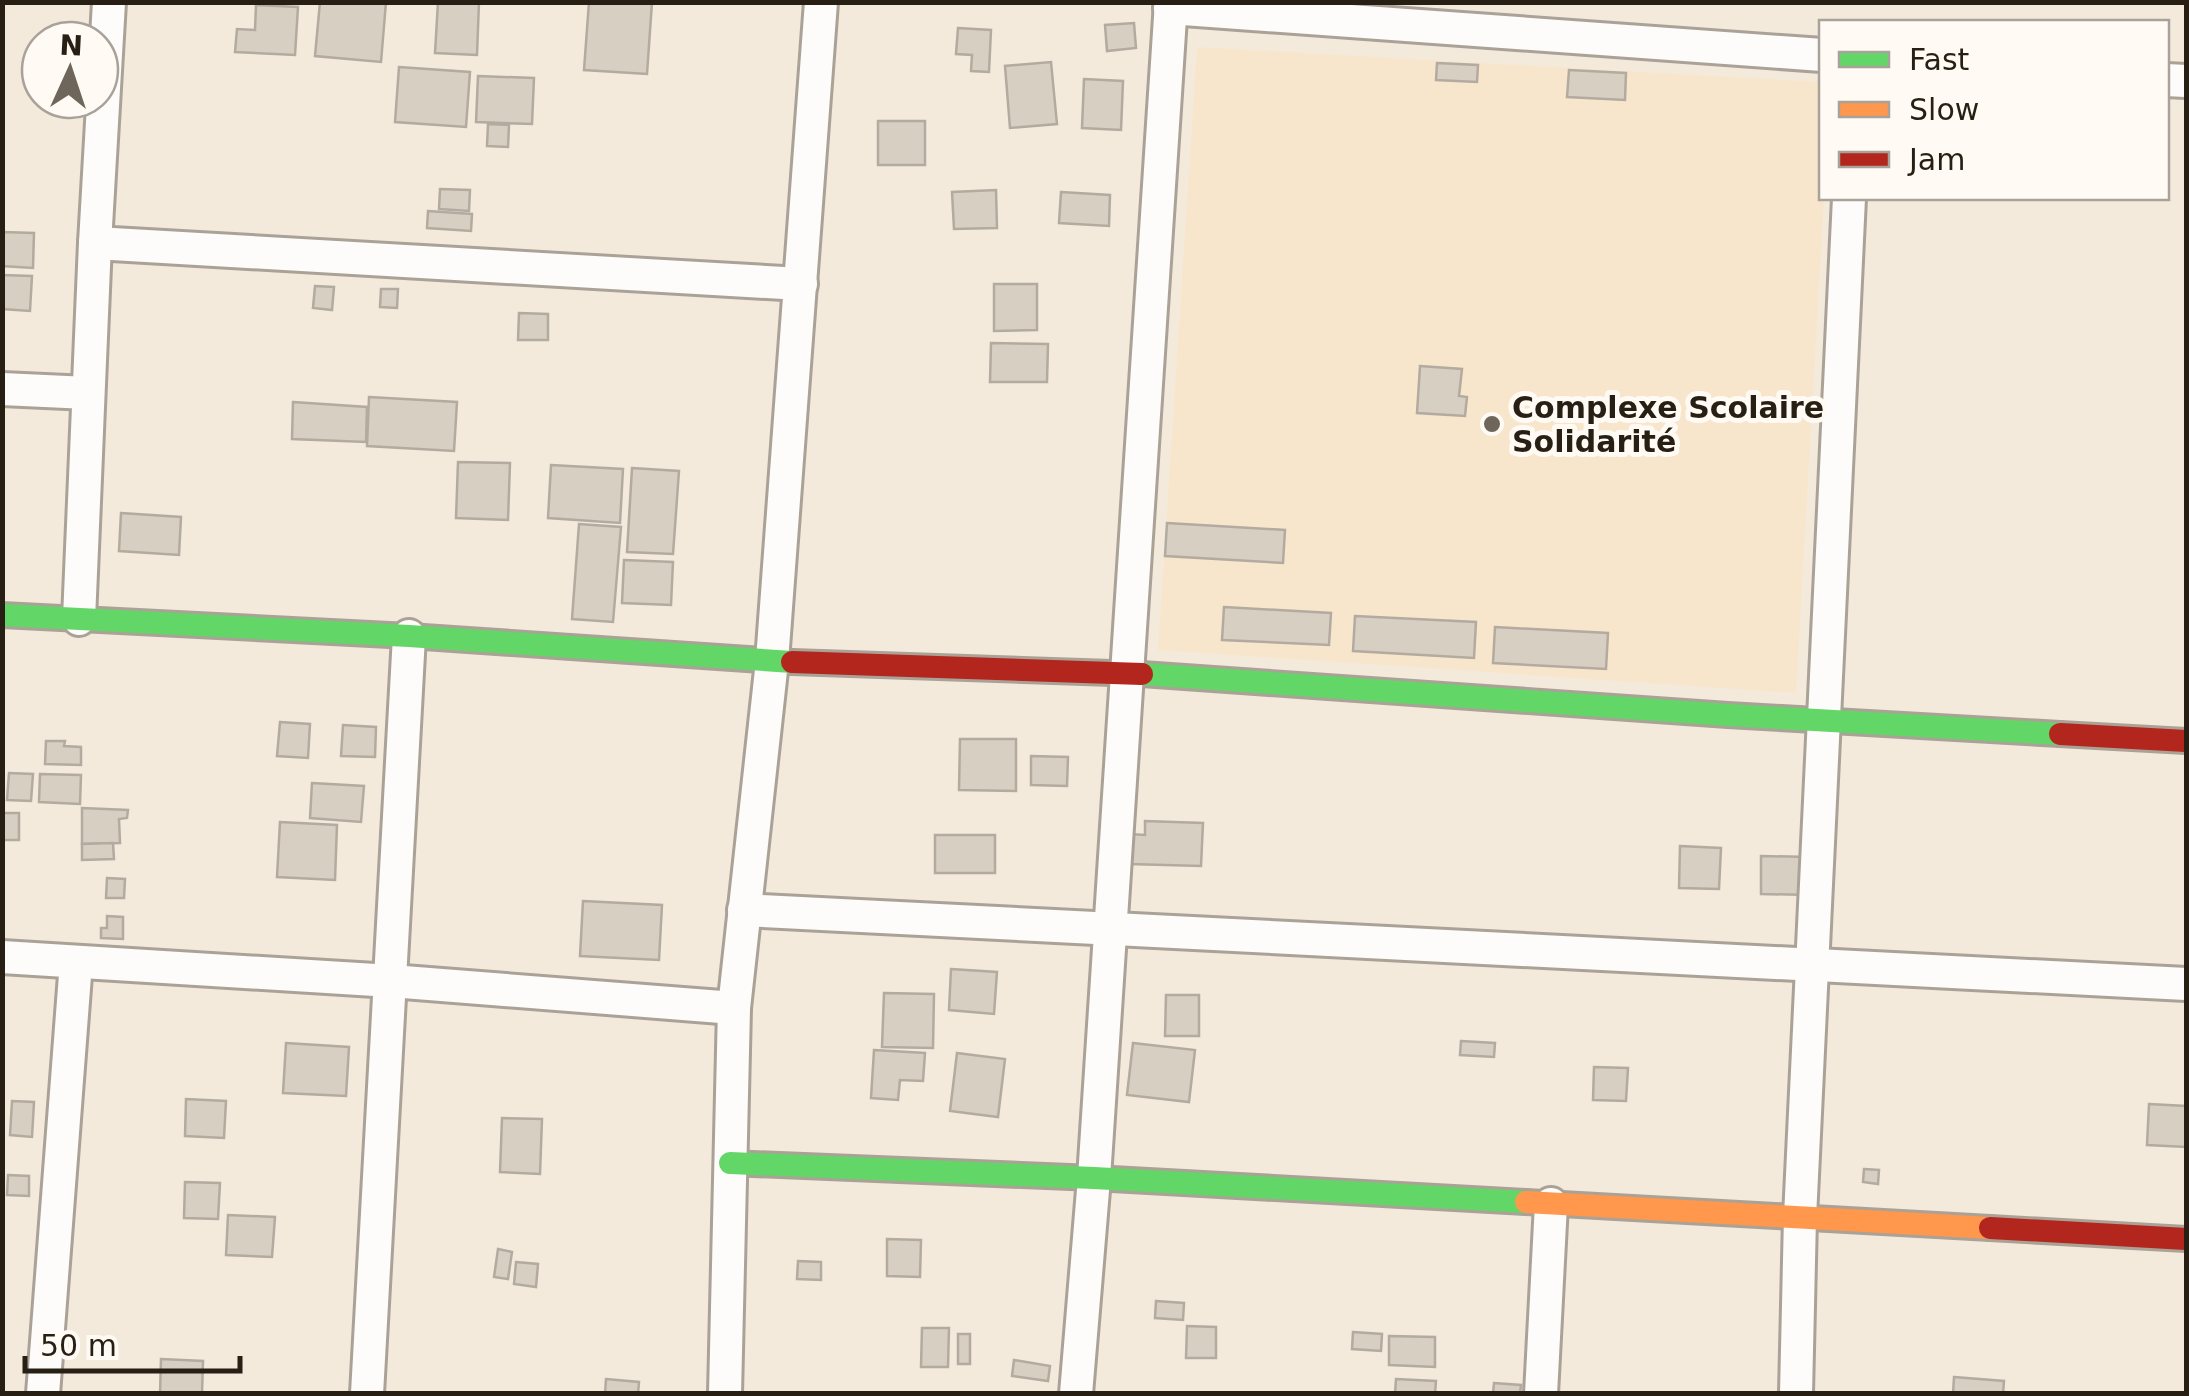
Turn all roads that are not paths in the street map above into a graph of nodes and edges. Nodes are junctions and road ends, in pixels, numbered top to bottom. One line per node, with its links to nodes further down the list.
1 (109, 2): 6 (street)
2 (821, 2): 7 (street)
3 (1170, 5): 4 (street); 14 (street)
4 (1819, 55)
5 (1850, 200): 15 (street)
6 (95, 242): 7 (street); 9 (street)
7 (801, 284): 13 (street)
8 (2, 389): 9 (street)
9 (88, 393): 11 (street)
10 (2, 615): 11 (street)
11 (80, 619): 12 (street)
12 (409, 636): 13 (street); 22 (street)
13 (772, 661): 14 (street); 17 (street)
14 (1128, 673): 15 (street); 18 (street)
15 (1824, 720): 16 (street); 21 (street)
16 (2186, 741)
17 (744, 910): 18 (street); 24 (street)
18 (1110, 929): 21 (street); 26 (street)
19 (2, 957): 20 (street)
20 (76, 962): 22 (street); 30 (street)
21 (1812, 965): 23 (street); 28 (street)
22 (391, 981): 24 (street); 31 (street)
23 (2186, 984)
24 (734, 1008): 25 (street)
25 (730, 1163): 26 (street); 32 (street)
26 (1094, 1178): 27 (street); 33 (street)
27 (1552, 1204): 28 (street); 34 (street)
28 (1800, 1217): 29 (street); 35 (street)
29 (2186, 1239)
30 (43, 1394)
31 (366, 1394)
32 (725, 1394)
33 (1076, 1394)
34 (1541, 1394)
35 (1796, 1394)

